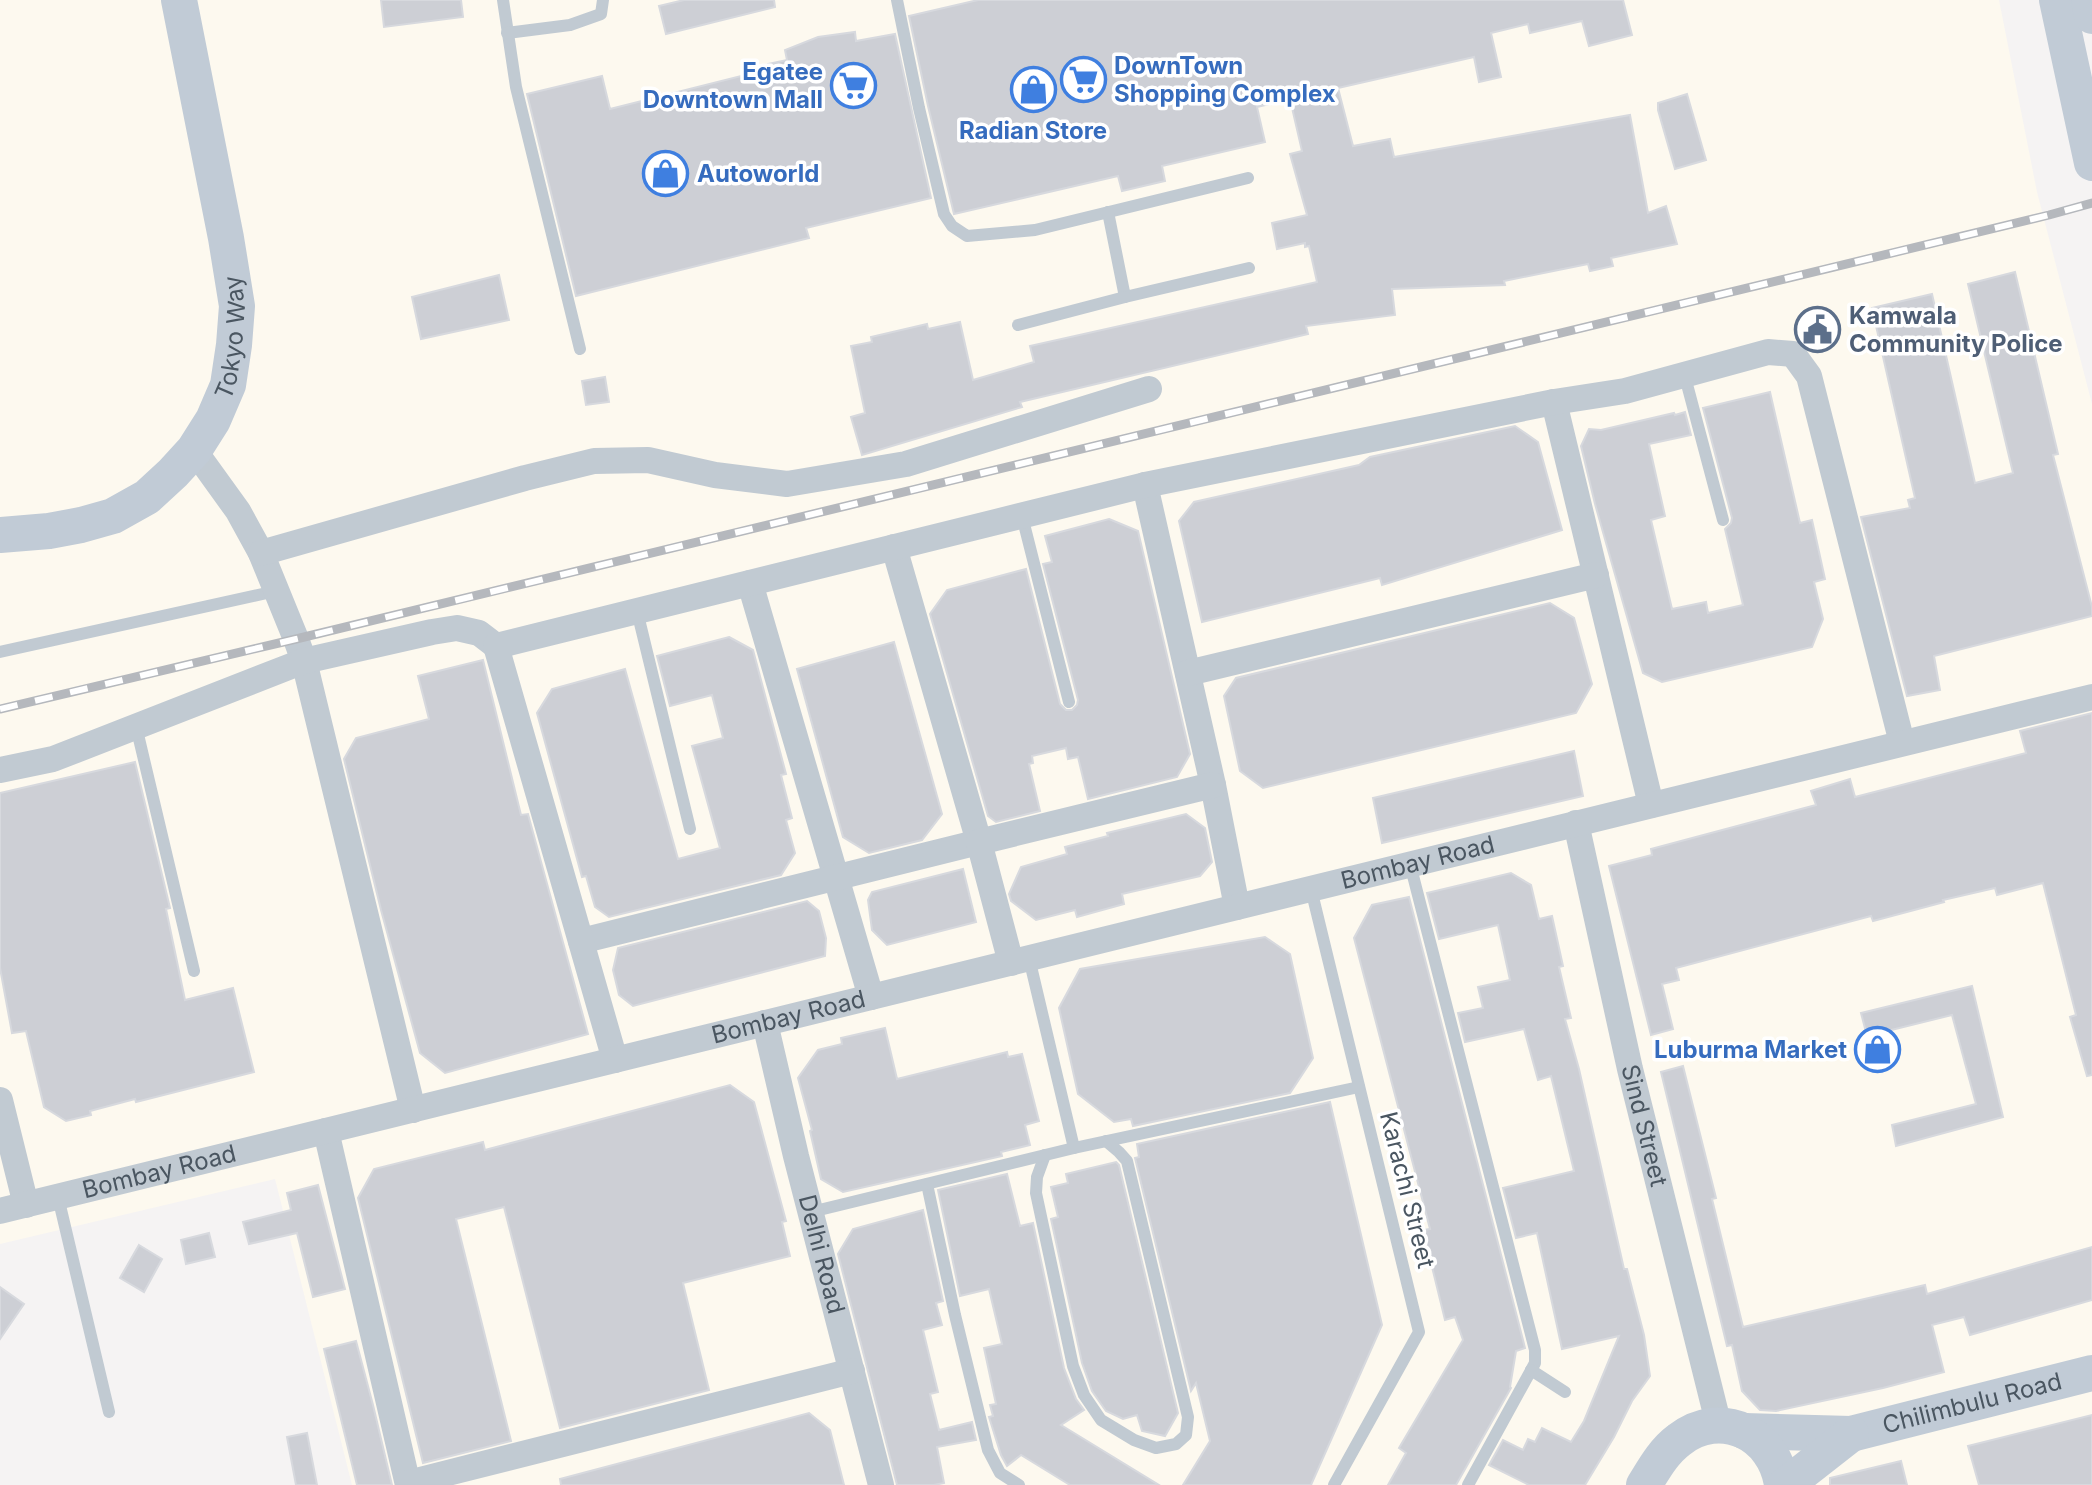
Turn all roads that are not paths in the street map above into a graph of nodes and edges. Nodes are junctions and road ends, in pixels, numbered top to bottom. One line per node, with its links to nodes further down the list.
1 (179, 0): 19 (main road, Tokyo Way)
2 (503, 0): 8 (lane)
3 (603, 0): 8 (lane)
4 (897, 0): 11 (lane)
5 (2057, 0): 9 (main road)
6 (2089, 0): 7 (main road)
7 (2092, 16)
8 (507, 33): 15 (lane)
9 (2090, 151)
10 (1248, 178): 11 (lane)
11 (1108, 212): 13 (lane)
12 (1249, 268): 13 (lane)
13 (1125, 297): 14 (lane)
14 (1018, 325)
15 (580, 349)
16 (1684, 373): 18 (street); 22 (lane); 37 (street)
17 (1149, 389): 25 (street)
18 (1554, 402): 20 (street); 26 (street)
19 (194, 450): 23 (main road, Tokyo Way); 25 (street)
20 (1145, 485): 21 (street); 33 (street)
21 (1022, 516): 24 (street); 35 (lane)
22 (1723, 520)
23 (0, 535)
24 (894, 547): 27 (street); 43 (street)
25 (261, 553): 28 (street)
26 (1596, 575): 33 (street); 40 (street)
27 (750, 583): 29 (street); 45 (street)
28 (276, 591): 31 (lane); 32 (street)
29 (637, 611): 30 (street); 42 (lane)
30 (496, 646): 32 (street); 48 (street)
31 (0, 652)
32 (304, 661): 36 (street); 56 (street)
33 (1188, 673): 39 (street)
34 (2092, 697): 37 (street, Bombay Road)
35 (1069, 702)
36 (136, 726): 38 (street); 50 (lane)
37 (1902, 743): 40 (street, Bombay Road)
38 (0, 770)
39 (1213, 785): 43 (street); 47 (street)
40 (1651, 805): 41 (street, Bombay Road)
41 (1576, 823): 44 (street, Bombay Road); 71 (street, Sind Street)
42 (690, 829)
43 (979, 842): 45 (street); 49 (street)
44 (1410, 864): 46 (street, Bombay Road); 66 (lane)
45 (836, 877): 48 (street); 51 (street)
46 (1311, 889): 47 (street, Bombay Road); 54 (lane, Karachi Street)
47 (1237, 907): 49 (street, Bombay Road)
48 (581, 941): 53 (street)
49 (1020, 960): 51 (street, Bombay Road); 59 (lane)
50 (194, 971)
51 (871, 997): 52 (street, Bombay Road)
52 (765, 1023): 53 (street, Bombay Road); 65 (street, Delhi Road)
53 (615, 1060): 56 (street, Bombay Road)
54 (1359, 1087): 58 (lane); 76 (lane, Karachi Street)
55 (0, 1100): 63 (street)
56 (413, 1110): 57 (street, Bombay Road)
57 (326, 1131): 62 (street, Bombay Road); 73 (street)
58 (1106, 1141): 59 (lane); 60 (lane)
59 (1074, 1148): 60 (lane)
60 (1045, 1155): 61 (lane)
61 (927, 1184): 65 (lane); 75 (lane)
62 (58, 1197): 63 (street, Bombay Road); 70 (lane)
63 (26, 1205): 64 (street, Bombay Road)
64 (0, 1211)
65 (811, 1212): 67 (street, Delhi Road)
66 (1531, 1370): 69 (lane); 77 (lane)
67 (852, 1371): 73 (street); 74 (street, Delhi Road)
68 (2092, 1373): 72 (main road, Chilimbulu Road)
69 (1565, 1392)
70 (109, 1412)
71 (1731, 1428): 72 (main road, Chilimbulu Road); 78 (main road, Chilimbulu Road); 79 (main road, Chilimbulu Road)
72 (1851, 1434): 79 (main road, Chilimbulu Road)
73 (408, 1484)
74 (881, 1485)
75 (1019, 1485)
76 (1334, 1485)
77 (1468, 1485)
78 (1644, 1485)
79 (1784, 1485)

